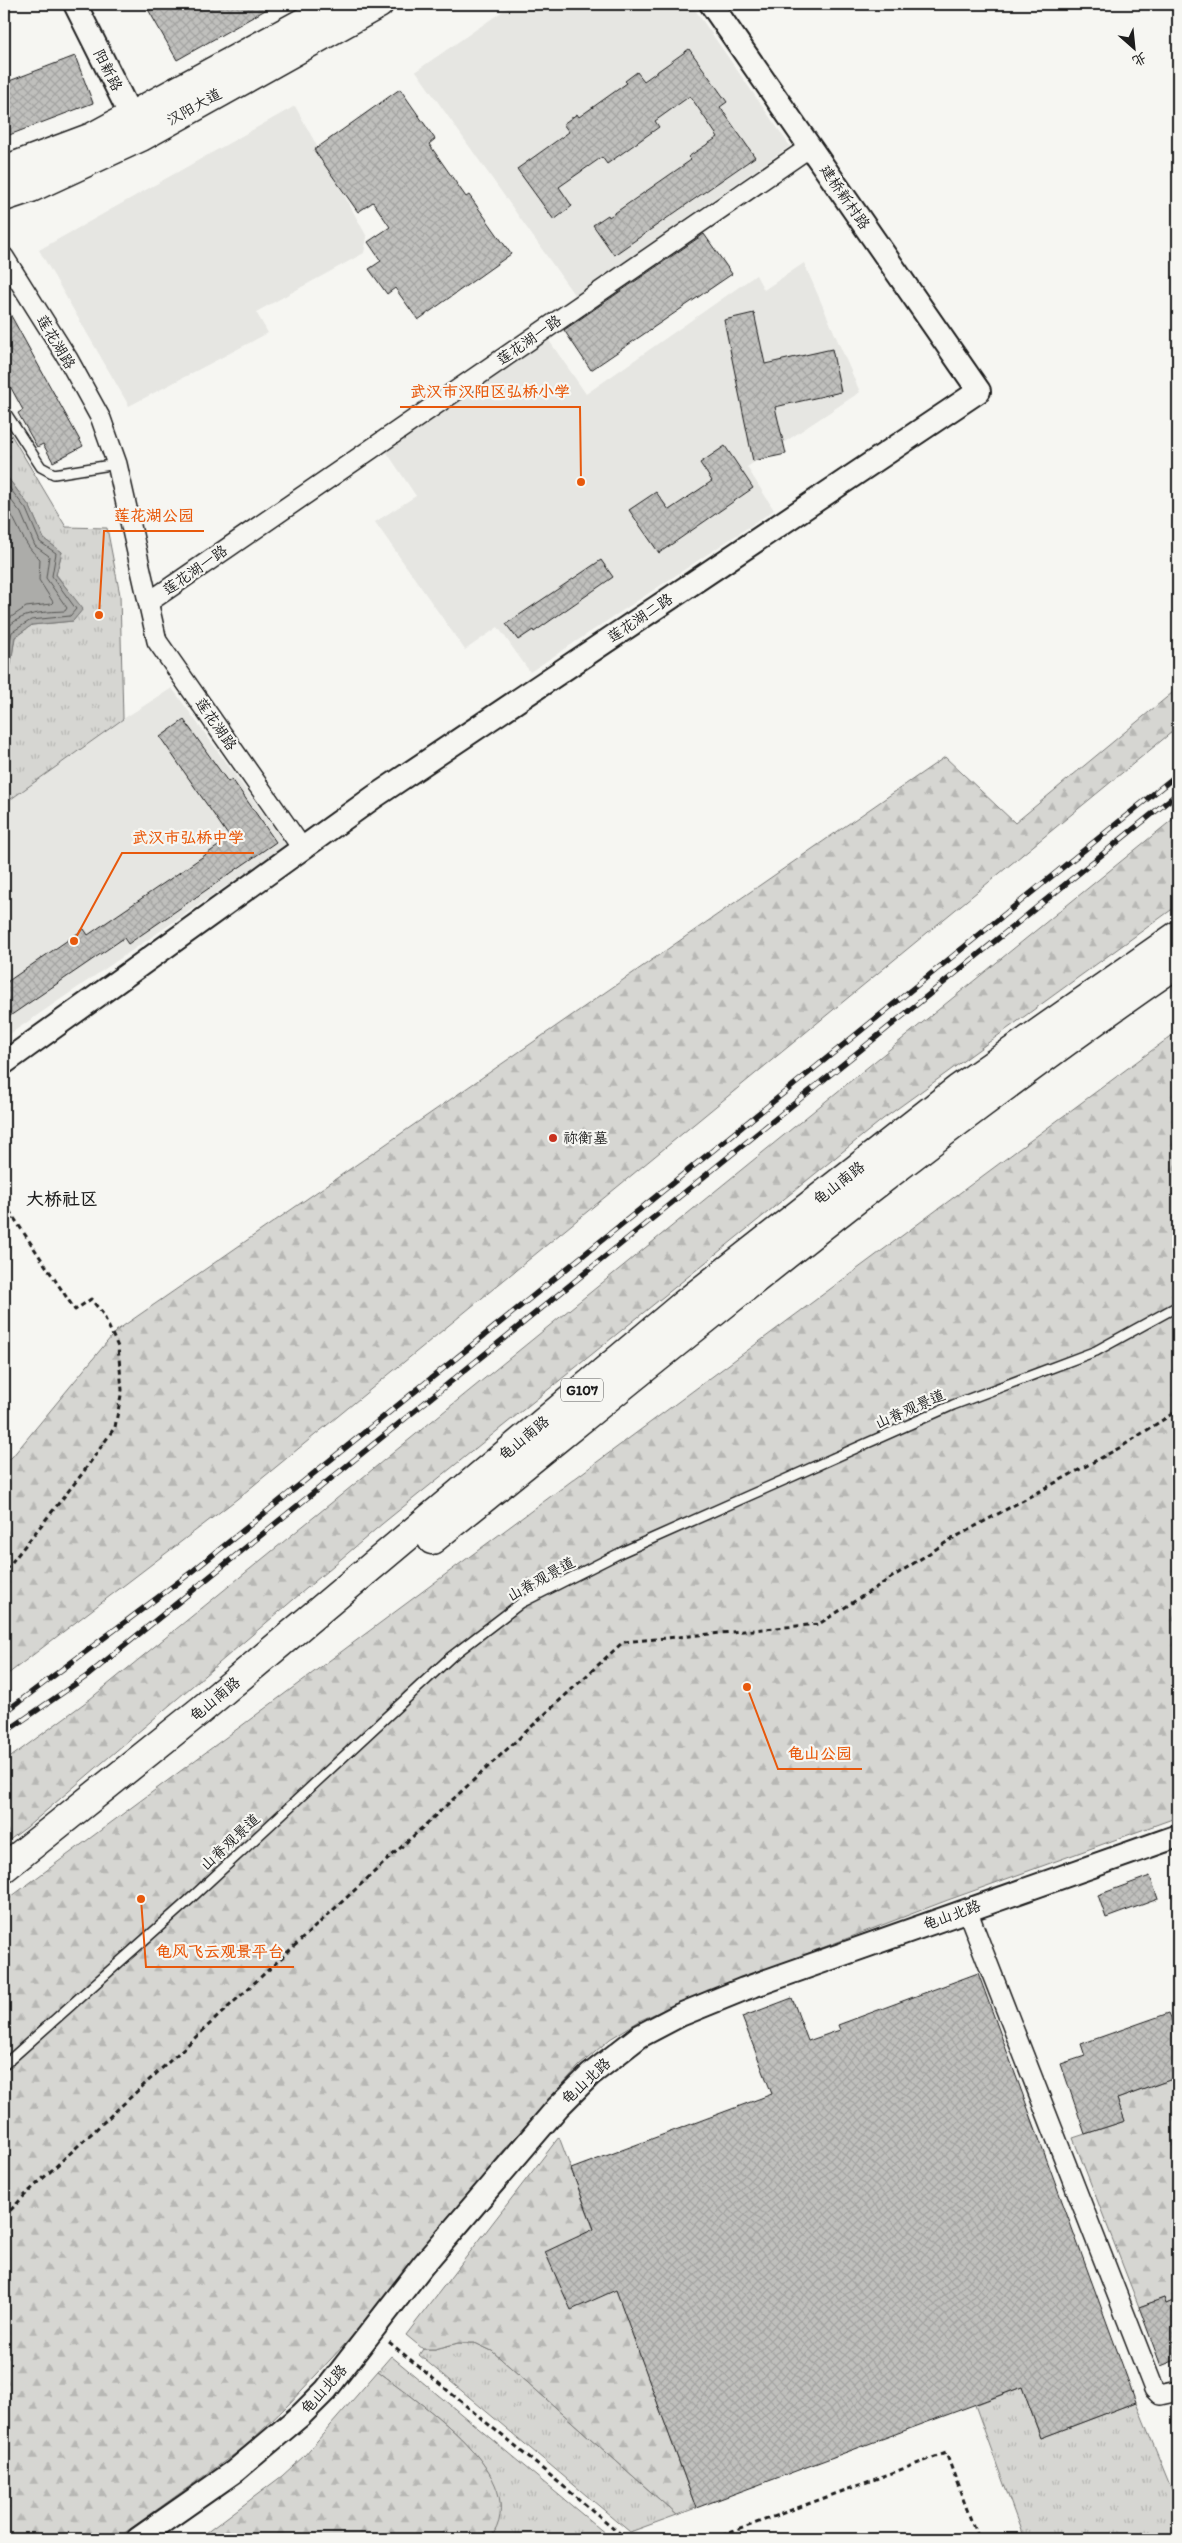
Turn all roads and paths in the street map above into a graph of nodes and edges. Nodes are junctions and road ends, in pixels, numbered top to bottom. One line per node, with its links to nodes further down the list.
1 (74, 4): 5 (street, 阳新路)
2 (337, 4): 5 (main road, 汉阳大道)
3 (379, 4): 5 (main road, 汉阳大道)
4 (711, 4): 6 (street, 建桥新村路)
5 (136, 126): 7 (main road, 汉阳大道); 8 (main road, 汉阳大道)
6 (810, 146): 10 (street, 建桥新村路); 13 (street, 莲花湖一路)
7 (4, 170)
8 (4, 197)
9 (4, 257): 12 (street, 莲花湖路)
10 (979, 391): 14 (street, 莲花湖二路)
11 (4, 410): 12 (lane)
12 (117, 464): 13 (street, 莲花湖路)
13 (149, 602): 14 (street, 莲花湖路)
14 (302, 848): 17 (street)
15 (1178, 936): 23 (main road, 龟山南路 / G107)
16 (1178, 963): 24 (main road, 龟山南路 / G107)
17 (4, 1063)
18 (4, 1203): 21 (path)
19 (1178, 1306): 26 (lane, 山脊观景道)
20 (1178, 1410): 27 (path)
21 (4, 1572)
22 (1178, 1836): 25 (street, 龟山北路)
23 (4, 1868)
24 (4, 1884)
25 (967, 1910): 28 (street, 龟山北路); 29 (street)
26 (4, 2065)
27 (4, 2217)
28 (374, 2329): 30 (street, 龟山北路); 31 (path)
29 (1178, 2392)
30 (138, 2539)
31 (627, 2539)
32 (713, 2539): 33 (path)
33 (978, 2539)

